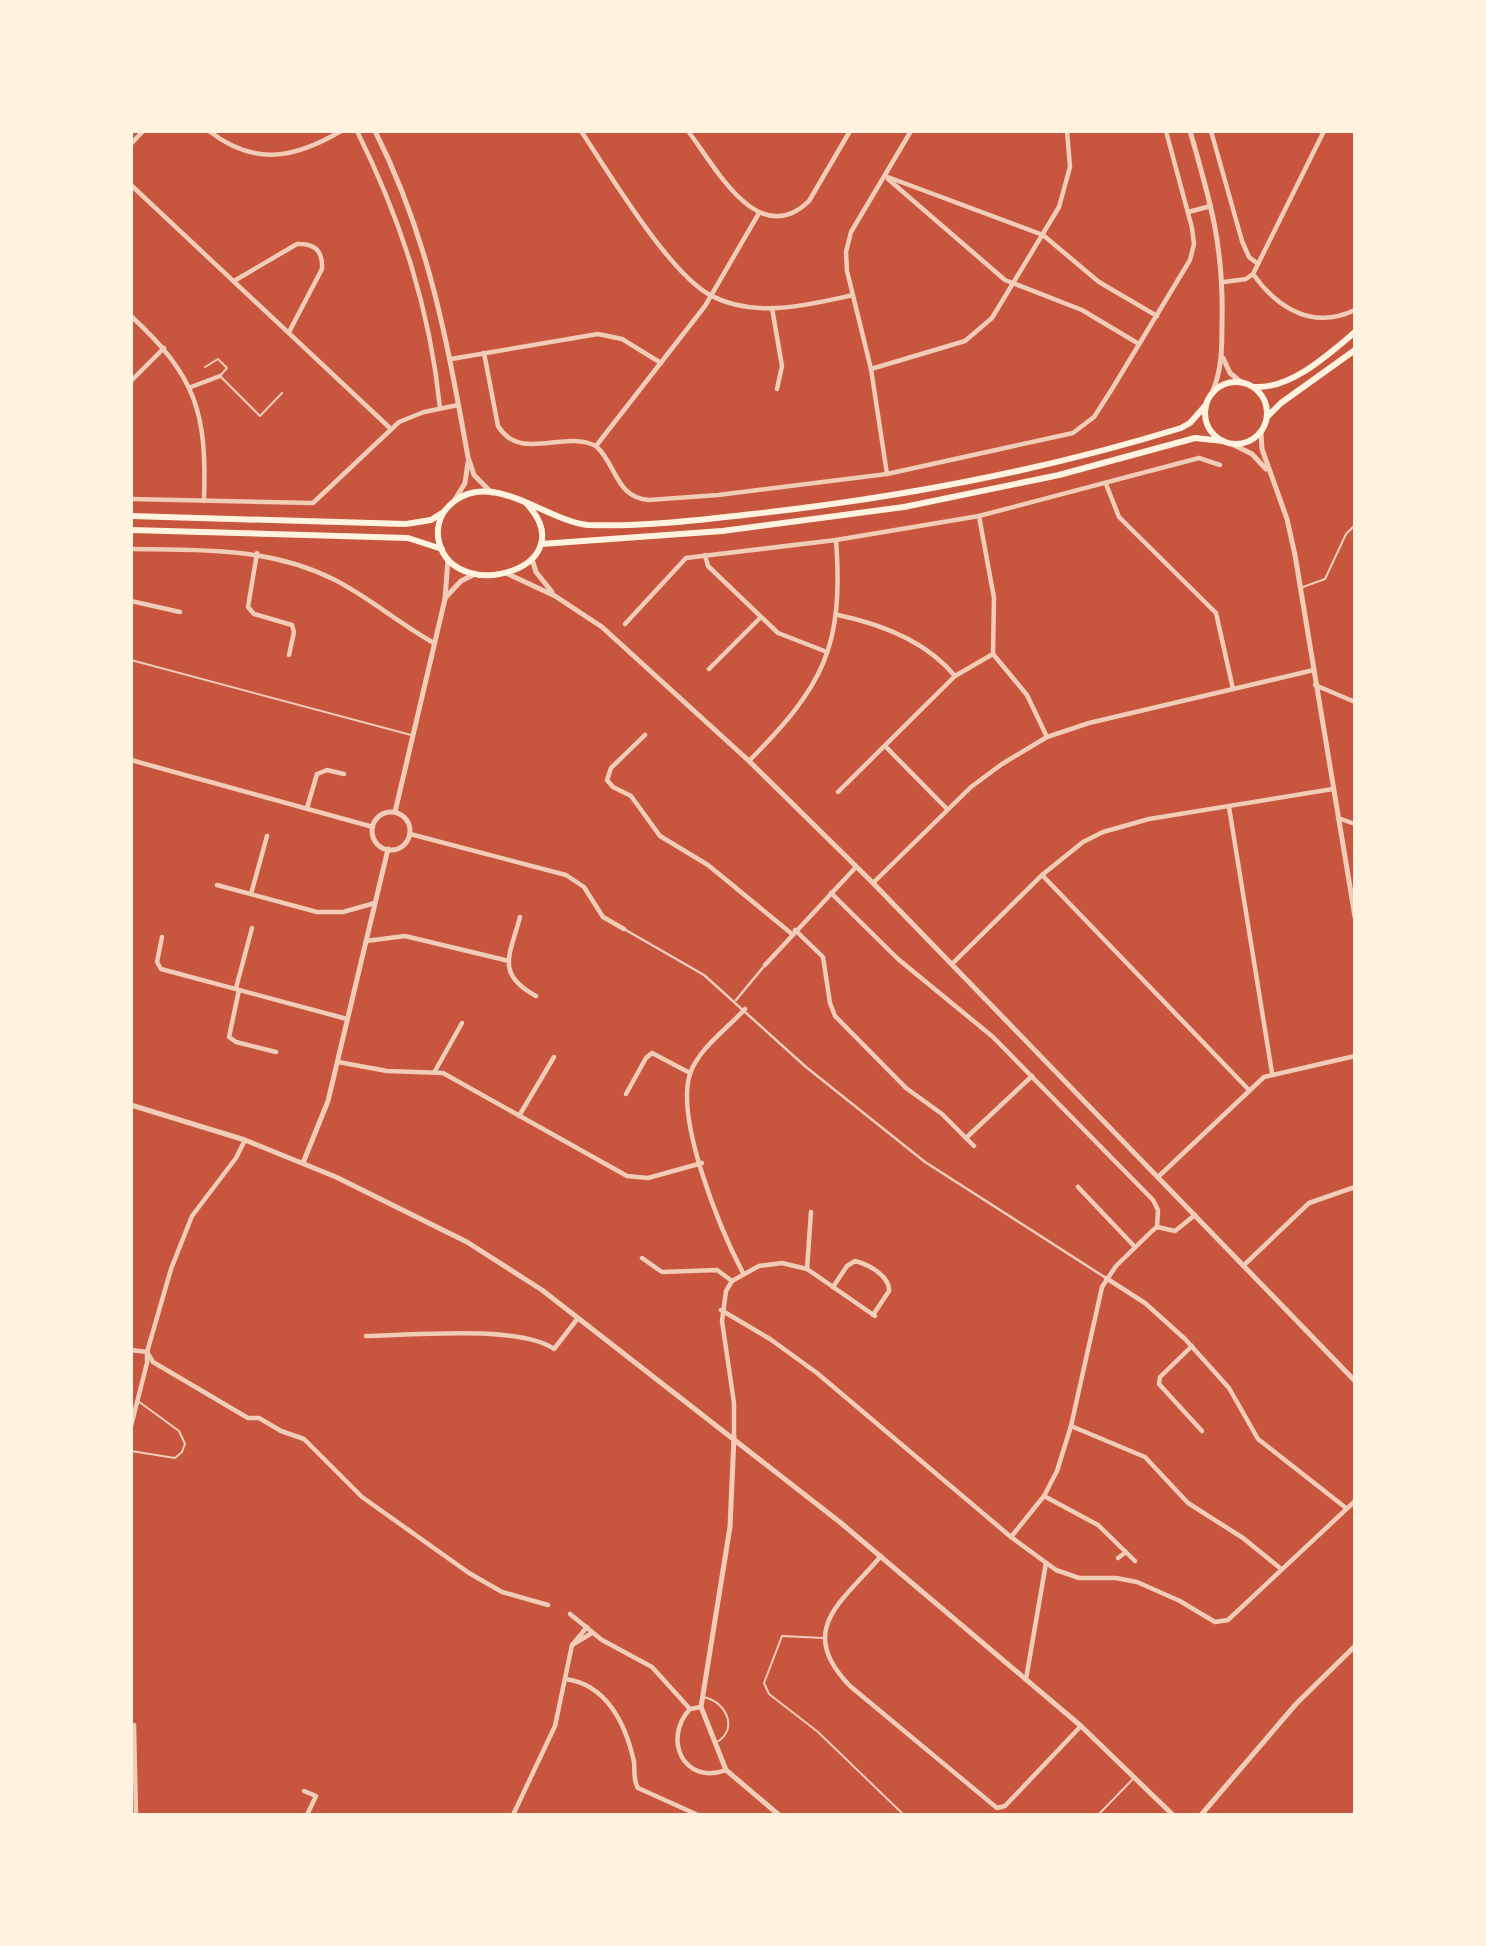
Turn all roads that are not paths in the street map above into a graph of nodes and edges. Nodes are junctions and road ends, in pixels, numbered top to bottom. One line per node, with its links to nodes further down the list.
1 (209, 131): 2 (street)
2 (341, 131)
3 (357, 131): 23 (street)
4 (375, 131): 22 (street)
5 (581, 131): 30 (street)
6 (688, 131): 20 (street)
7 (850, 131): 20 (street)
8 (911, 131): 16 (street)
9 (1067, 131): 21 (street)
10 (1166, 131): 19 (street)
11 (1190, 131): 18 (street)
12 (1211, 131): 24 (street)
13 (1324, 131): 24 (street)
14 (141, 132): 15 (street)
15 (131, 144)
16 (885, 176): 21 (street); 28 (street); 29 (street)
17 (131, 186): 26 (street)
18 (1212, 206): 19 (street); 27 (street)
19 (1188, 212): 34 (street)
20 (759, 213): 30 (street)
21 (1043, 235): 28 (street); 34 (street)
22 (423, 245): 23 (street); 42 (street)
23 (408, 250): 56 (street)
24 (1258, 264): 25 (street)
25 (1253, 274): 27 (street); 32 (street)
26 (234, 281): 35 (street); 35 (street)
27 (1224, 282): 39 (street)
28 (1013, 284): 37 (street); 45 (street)
29 (853, 295): 31 (street); 45 (street)
30 (712, 296): 31 (street); 43 (street)
31 (772, 308): 51 (street)
32 (1355, 310)
33 (131, 316): 38 (street)
34 (1157, 316): 37 (street)
35 (289, 332): 58 (street)
36 (1355, 332): 49 (main road)
37 (1139, 344): 66 (street)
38 (164, 348): 47 (street); 50 (street)
39 (1222, 351): 48 (street); 53 (street)
40 (1354, 351): 57 (main road)
41 (484, 353): 42 (street); 43 (street); 62 (street)
42 (452, 359): 54 (street)
43 (661, 363): 62 (street)
44 (205, 367): 46 (lane)
45 (871, 369): 66 (street)
46 (220, 376): 50 (street); 52 (lane)
47 (131, 381)
48 (1242, 383): 49 (main road); 53 (main road)
49 (1251, 386): 57 (main road)
50 (191, 387): 70 (street)
51 (777, 389)
52 (282, 393)
53 (1212, 393): 55 (main road)
54 (458, 405): 56 (street); 63 (street)
55 (1205, 407): 60 (main road); 72 (main road)
56 (440, 408): 58 (street)
57 (1267, 416): 59 (main road)
58 (391, 429): 70 (street)
59 (1261, 432): 61 (main road); 65 (street)
60 (1223, 441): 61 (main road); 79 (main road)
61 (1232, 444): 65 (street)
62 (596, 446): 66 (street)
63 (468, 457): 68 (street); 71 (street)
64 (1220, 465): 67 (street)
65 (1268, 471): 88 (street)
66 (887, 474)
67 (1105, 484): 75 (street); 105 (street)
68 (492, 493): 71 (main road); 72 (main road)
69 (131, 499): 70 (street)
70 (204, 501)
71 (454, 501): 73 (main road)
72 (525, 502): 79 (main road)
73 (446, 509): 74 (main road); 81 (main road)
74 (131, 516)
75 (979, 516): 78 (street); 98 (street)
76 (1355, 524): 88 (lane)
77 (131, 530): 81 (main road)
78 (836, 540): 83 (street); 93 (street)
79 (541, 544): 85 (main road)
80 (131, 549): 82 (street)
81 (442, 549): 84 (main road)
82 (257, 553): 96 (street); 99 (street)
83 (705, 555): 94 (street); 95 (street)
84 (448, 559): 86 (main road); 90 (street)
85 (532, 559): 87 (main road); 89 (street)
86 (475, 574): 87 (main road); 90 (street)
87 (508, 574): 89 (street)
88 (1300, 588): 102 (street)
89 (555, 596): 112 (street)
90 (444, 599): 96 (street)
91 (131, 601): 92 (street)
92 (180, 612)
93 (838, 615): 97 (street); 103 (street)
94 (761, 617): 97 (street); 101 (street)
95 (625, 624)
96 (434, 643): 107 (street)
97 (827, 652): 112 (street)
98 (993, 654): 103 (street); 109 (street)
99 (289, 655)
100 (131, 660): 107 (lane)
101 (709, 669)
102 (1314, 670): 104 (street); 105 (street)
103 (954, 676): 110 (street)
104 (1315, 685): 106 (street); 114 (street)
105 (1233, 689): 109 (street)
106 (1355, 702)
107 (413, 735): 119 (street)
108 (645, 735): 137 (street)
109 (1047, 737): 118 (street)
110 (885, 746): 115 (street); 118 (street)
111 (131, 760): 117 (street)
112 (749, 761): 126 (street)
113 (344, 774): 117 (street)
114 (1333, 789): 116 (street); 120 (street)
115 (838, 792)
116 (1229, 807): 127 (street); 155 (street)
117 (307, 808): 122 (street)
118 (947, 809): 128 (street)
119 (395, 812): 122 (street); 123 (street)
120 (1338, 818): 121 (street); 134 (street)
121 (1355, 824)
122 (373, 827): 125 (street)
123 (410, 834): 125 (street); 136 (street)
124 (267, 836): 131 (street)
125 (387, 849): 132 (street)
126 (856, 867): 128 (street); 130 (street)
127 (1042, 875): 141 (street); 157 (street)
128 (873, 883): 141 (street)
129 (217, 885): 131 (street)
130 (831, 893): 137 (street); 156 (street)
131 (251, 894): 132 (street)
132 (375, 903): 139 (street)
133 (520, 917): 140 (street)
134 (1355, 917)
135 (252, 928): 143 (street)
136 (624, 929): 145 (street)
137 (793, 932): 142 (street); 161 (street)
138 (162, 937): 143 (street)
139 (366, 941): 140 (street); 147 (street)
140 (509, 961): 144 (street)
141 (951, 964): 166 (street)
142 (765, 965): 145 (street)
143 (238, 989): 147 (street); 149 (street)
144 (536, 996)
145 (736, 1000): 146 (street)
146 (745, 1009): 154 (street); 177 (street)
147 (347, 1019): 152 (street)
148 (462, 1023): 153 (street)
149 (276, 1052)
150 (1355, 1056): 155 (street)
151 (554, 1057): 160 (street)
152 (338, 1062): 153 (street); 164 (street)
153 (435, 1071): 160 (street)
154 (690, 1073): 158 (street); 165 (street)
155 (1272, 1073): 157 (street)
156 (1032, 1076): 161 (street); 171 (street)
157 (1249, 1090): 166 (street)
158 (626, 1094)
159 (131, 1105): 162 (street)
160 (519, 1116): 165 (street)
161 (967, 1138): 163 (street)
162 (245, 1140): 164 (street); 185 (street)
163 (974, 1146)
164 (303, 1163): 181 (street)
165 (702, 1163): 176 (street)
166 (1158, 1177): 170 (street)
167 (1078, 1187): 172 (street)
168 (1355, 1187): 174 (street)
169 (811, 1212): 175 (street)
170 (1195, 1215): 171 (street); 174 (street)
171 (1157, 1227): 172 (street)
172 (1135, 1247): 177 (street)
173 (642, 1258): 178 (street)
174 (1243, 1266): 186 (street)
175 (807, 1269): 176 (street); 179 (street)
176 (743, 1273): 178 (street)
177 (1106, 1278): 183 (street); 189 (street)
178 (732, 1282): 180 (street)
179 (833, 1287): 179 (street)
180 (721, 1310): 191 (street); 196 (street)
181 (579, 1317): 182 (street); 191 (street)
182 (366, 1336)
183 (1192, 1346): 190 (street); 195 (street)
184 (131, 1350): 185 (street)
185 (147, 1352): 187 (street); 203 (street)
186 (1355, 1381)
187 (138, 1401): 188 (street); 192 (lane)
188 (131, 1426)
189 (1072, 1426): 193 (street); 202 (street)
190 (1202, 1431)
191 (734, 1437): 198 (street); 212 (street)
192 (131, 1451)
193 (1044, 1496): 196 (street); 197 (street)
194 (1355, 1501): 195 (street)
195 (1346, 1508): 202 (street)
196 (1012, 1536): 201 (street)
197 (1126, 1552): 199 (street); 200 (street)
198 (881, 1556): 207 (street); 211 (street)
199 (1118, 1558)
200 (1135, 1561)
201 (1046, 1563): 202 (street); 211 (street)
202 (1280, 1568)
203 (548, 1605)
204 (569, 1614): 205 (street)
205 (587, 1627): 206 (street); 208 (street)
206 (592, 1633): 208 (street); 214 (street)
207 (824, 1638): 221 (street); 227 (lane)
208 (572, 1645): 210 (street)
209 (1355, 1646): 231 (street)
210 (565, 1679): 224 (street); 225 (street)
211 (1026, 1679): 216 (street)
212 (702, 1696): 213 (street); 217 (lane)
213 (701, 1707): 214 (street); 217 (street)
214 (690, 1709): 218 (street)
215 (134, 1724): 222 (street)
216 (1081, 1726): 219 (street); 221 (street)
217 (713, 1744): 218 (street)
218 (726, 1770): 226 (street)
219 (1135, 1776): 229 (lane); 230 (street)
220 (304, 1791): 223 (street)
221 (997, 1808): 228 (street)
222 (136, 1815)
223 (307, 1815)
224 (513, 1815)
225 (698, 1815)
226 (779, 1815)
227 (904, 1815)
228 (998, 1815)
229 (1098, 1815)
230 (1173, 1815)
231 (1201, 1815)

